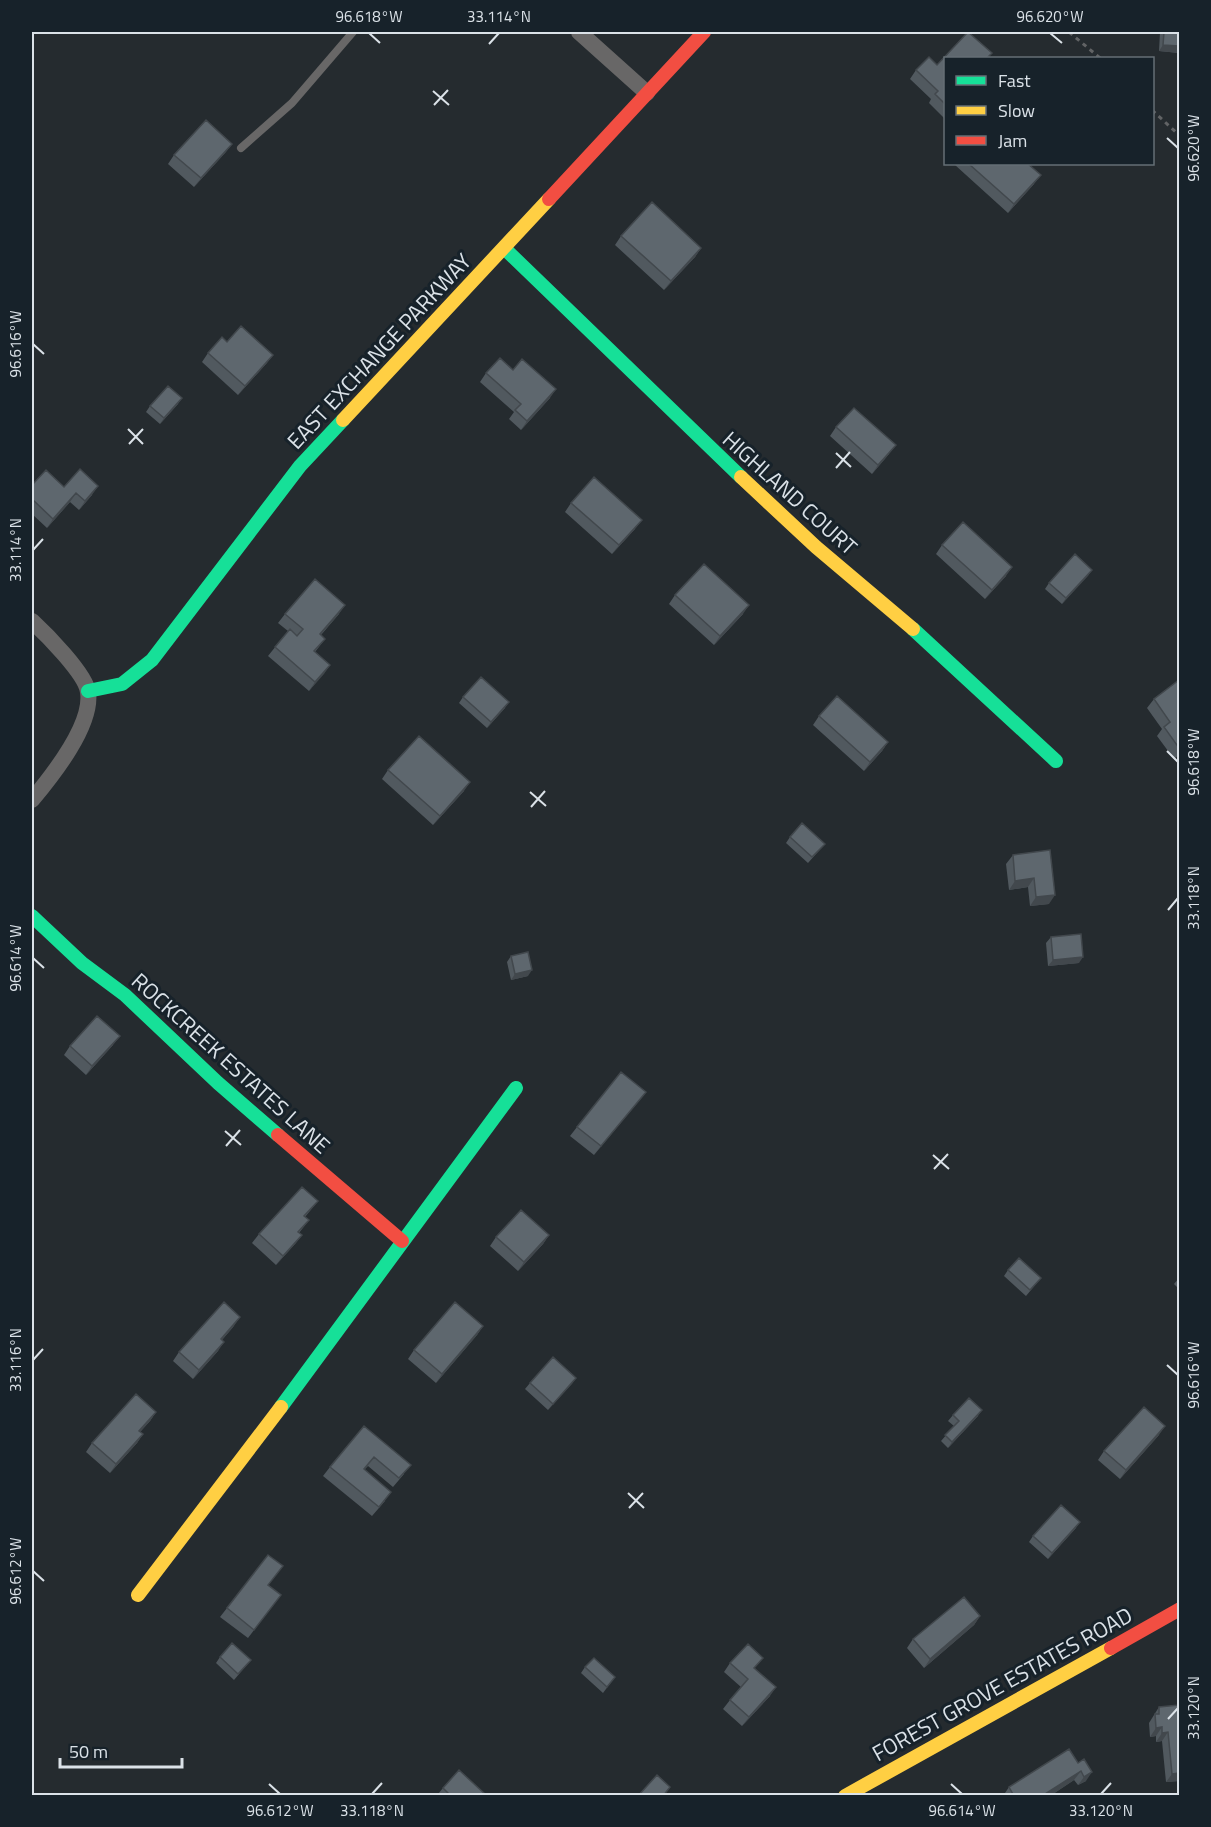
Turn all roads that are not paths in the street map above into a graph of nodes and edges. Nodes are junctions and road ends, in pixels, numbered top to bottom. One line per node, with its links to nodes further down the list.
1 (353, 32): 5 (lane)
2 (579, 32): 4 (street)
3 (704, 32): 4 (street, EAST EXCHANGE PARKWAY)
4 (646, 93): 6 (street, EAST EXCHANGE PARKWAY)
5 (241, 148)
6 (504, 248): 8 (street, EAST EXCHANGE PARKWAY); 9 (street, HIGHLAND COURT)
7 (32, 621): 8 (street)
8 (88, 691): 10 (street)
9 (1056, 761)
10 (32, 800)
11 (32, 916): 13 (street, ROCKCREEK ESTATES LANE)
12 (516, 1088): 13 (street)
13 (402, 1241): 14 (street)
14 (138, 1595)
15 (1179, 1609): 16 (street, FOREST GROVE ESTATES ROAD)
16 (845, 1796)

